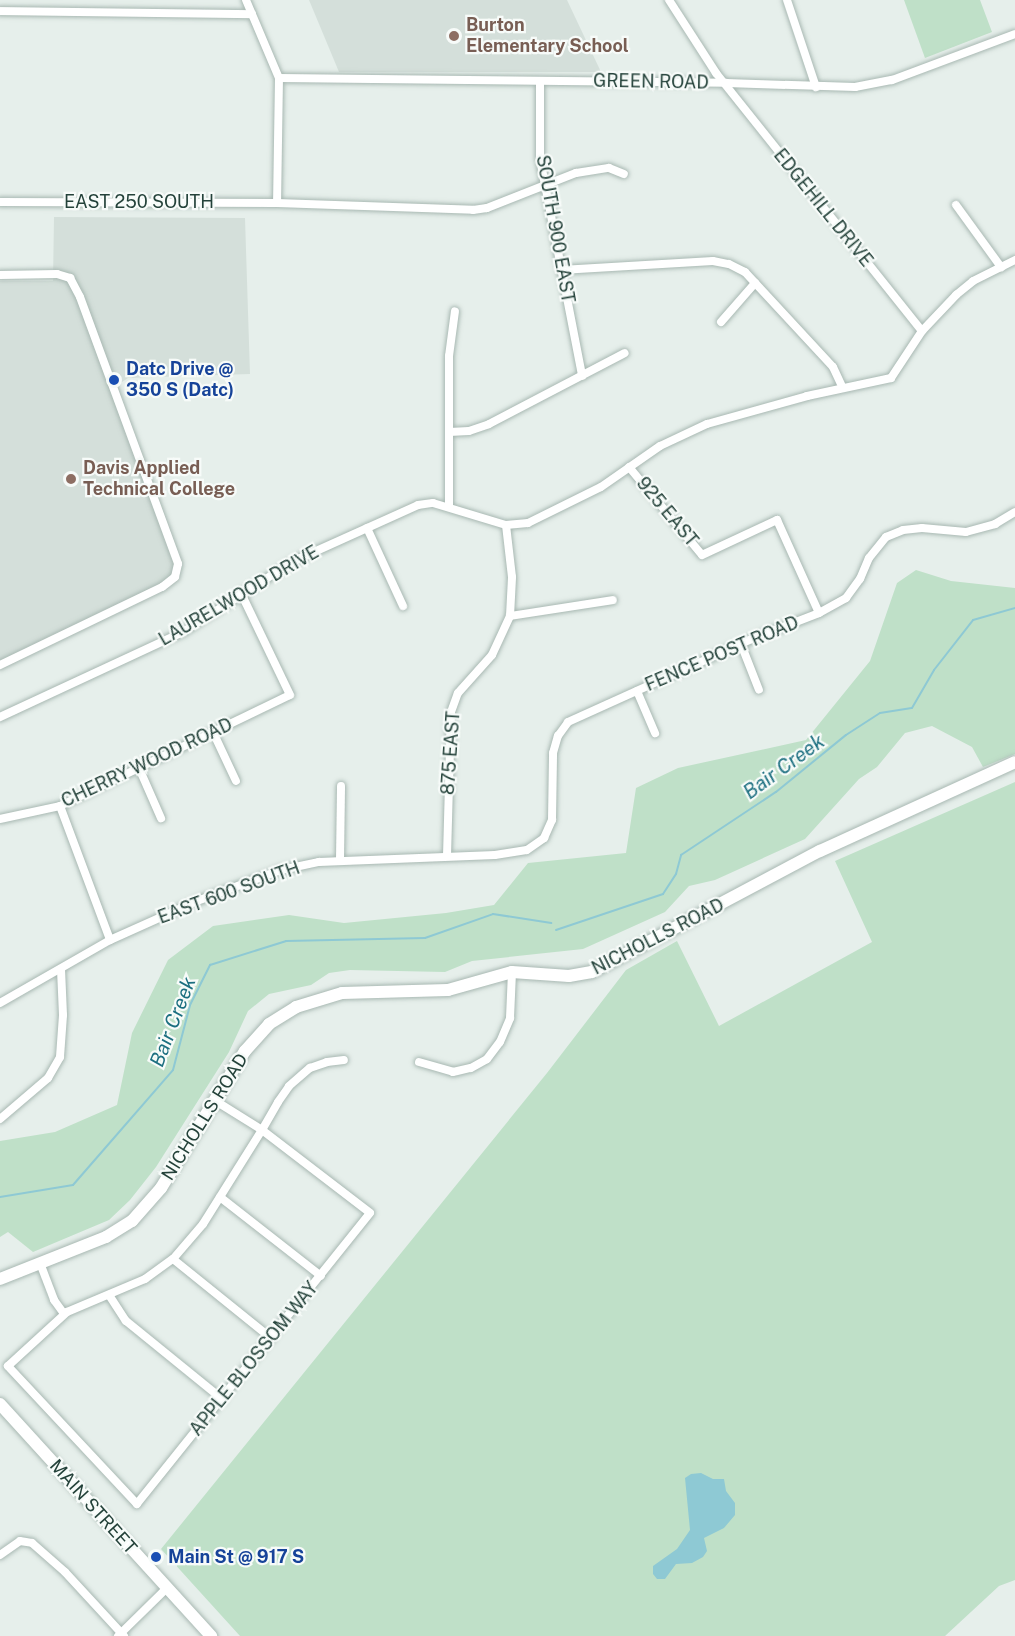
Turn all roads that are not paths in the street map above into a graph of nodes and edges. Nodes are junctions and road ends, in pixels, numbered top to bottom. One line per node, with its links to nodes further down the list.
1 (246, 0): 5 (street)
2 (669, 0): 9 (street, EDGEHILL DRIVE)
3 (787, 0): 10 (street)
4 (0, 11): 5 (street)
5 (252, 14): 7 (street)
6 (1015, 34): 10 (street, GREEN ROAD)
7 (279, 78): 8 (street, GREEN ROAD); 14 (street)
8 (540, 81): 9 (street, GREEN ROAD); 12 (street, SOUTH 900 EAST)
9 (726, 83): 10 (street, GREEN ROAD); 23 (street, EDGEHILL DRIVE)
10 (816, 87)
11 (624, 174): 12 (street)
12 (545, 185): 14 (street, EAST 250 SOUTH); 18 (street, SOUTH 900 EAST)
13 (0, 202): 14 (street, EAST 250 SOUTH)
14 (277, 203)
15 (956, 205): 17 (street)
16 (1015, 260): 17 (street)
17 (1001, 267): 23 (street)
18 (561, 270): 20 (street); 25 (street, SOUTH 900 EAST)
19 (0, 275): 39 (street)
20 (755, 284): 22 (street); 26 (street)
21 (455, 311): 27 (street)
22 (721, 322)
23 (922, 331): 26 (street)
24 (625, 353): 25 (street)
25 (582, 376): 27 (street)
26 (843, 388): 28 (street)
27 (449, 432): 29 (street)
28 (629, 467): 31 (street); 36 (street, 925 EAST)
29 (449, 507): 31 (street, LAURELWOOD DRIVE); 32 (street, LAURELWOOD DRIVE)
30 (1015, 512): 36 (street, FENCE POST ROAD)
31 (506, 525): 37 (street, 875 EAST)
32 (368, 528): 33 (street, LAURELWOOD DRIVE); 35 (street)
33 (241, 593): 42 (street, LAURELWOOD DRIVE); 43 (street, CHERRY WOOD ROAD)
34 (614, 600): 37 (street)
35 (403, 606)
36 (819, 613): 38 (street, FENCE POST ROAD)
37 (510, 616): 53 (street, 875 EAST)
38 (741, 644): 40 (street); 41 (street, FENCE POST ROAD)
39 (0, 665)
40 (759, 690)
41 (637, 691): 44 (street); 52 (street, FENCE POST ROAD)
42 (0, 717)
43 (213, 732): 46 (street, CHERRY WOOD ROAD); 47 (street)
44 (655, 734)
45 (1015, 762): 57 (street, NICHOLLS ROAD)
46 (139, 768): 49 (street, CHERRY WOOD ROAD); 50 (street)
47 (236, 781)
48 (341, 786): 54 (street)
49 (60, 807): 51 (street, CHERRY WOOD ROAD); 55 (street)
50 (161, 818)
51 (0, 819)
52 (495, 855): 53 (street, EAST 600 SOUTH)
53 (447, 856): 54 (street, EAST 600 SOUTH)
54 (340, 860): 55 (street, EAST 600 SOUTH)
55 (110, 940): 56 (street, EAST 600 SOUTH)
56 (61, 969): 58 (street, EAST 600 SOUTH); 62 (street)
57 (512, 972): 60 (street); 61 (street, NICHOLLS ROAD)
58 (0, 1003)
59 (344, 1060): 63 (street)
60 (419, 1062)
61 (214, 1100): 63 (street); 66 (street, NICHOLLS ROAD)
62 (0, 1119)
63 (262, 1130): 64 (street); 67 (street, APPLE BLOSSOM WAY)
64 (220, 1197): 65 (street); 67 (street)
65 (173, 1259): 69 (street); 71 (street)
66 (40, 1263): 68 (street, NICHOLLS ROAD); 70 (street)
67 (321, 1276): 71 (street, APPLE BLOSSOM WAY)
68 (0, 1279)
69 (109, 1295): 70 (street); 72 (street)
70 (64, 1314): 72 (street, APPLE BLOSSOM WAY)
71 (271, 1338): 72 (street, APPLE BLOSSOM WAY)
72 (222, 1399)
73 (0, 1404): 75 (street, MAIN STREET)
74 (0, 1555): 76 (street)
75 (167, 1588): 76 (street); 77 (street, MAIN STREET)
76 (121, 1635)
77 (211, 1636)

